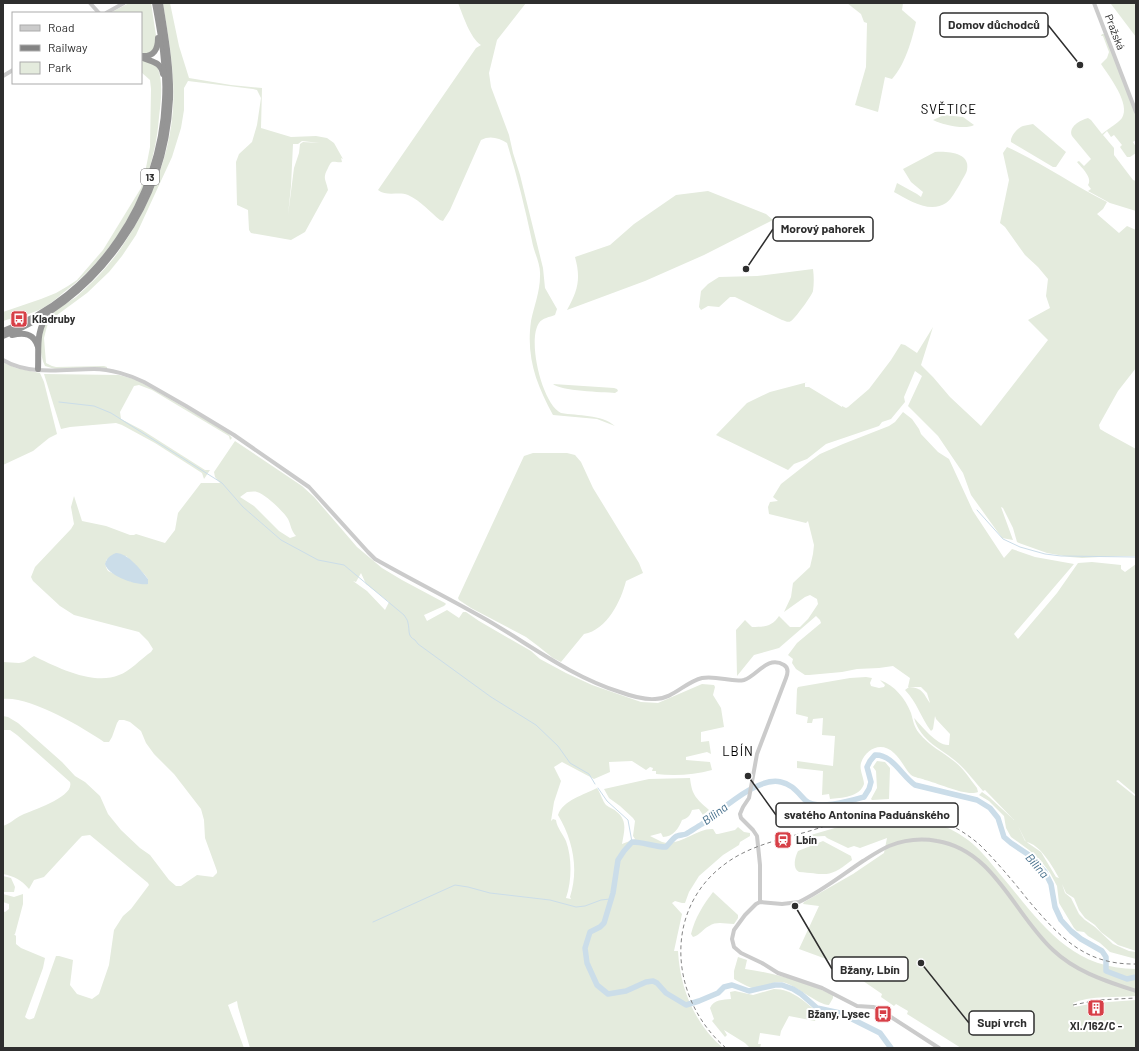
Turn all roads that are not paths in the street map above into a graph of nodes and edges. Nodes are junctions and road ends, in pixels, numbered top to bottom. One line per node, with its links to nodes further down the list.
1 (90, 3): 6 (street)
2 (124, 3): 7 (street)
3 (154, 3): 8 (highway); 13 (highway, 13)
4 (160, 3): 14 (highway, 13)
5 (1094, 3): 12 (street, Pražská)
6 (98, 12)
7 (108, 12)
8 (142, 56)
9 (142, 56): 13 (highway)
10 (12, 71): 11 (street)
11 (3, 76)
12 (1136, 112)
13 (161, 136): 15 (highway, 13)
14 (53, 310): 16 (highway, 13); 17 (highway)
15 (3, 331)
16 (3, 336): 17 (highway)
17 (39, 350): 19 (highway)
18 (3, 360): 19 (street)
19 (38, 369): 20 (street)
20 (760, 902): 21 (street); 22 (street)
21 (1136, 991)
22 (939, 1048)

